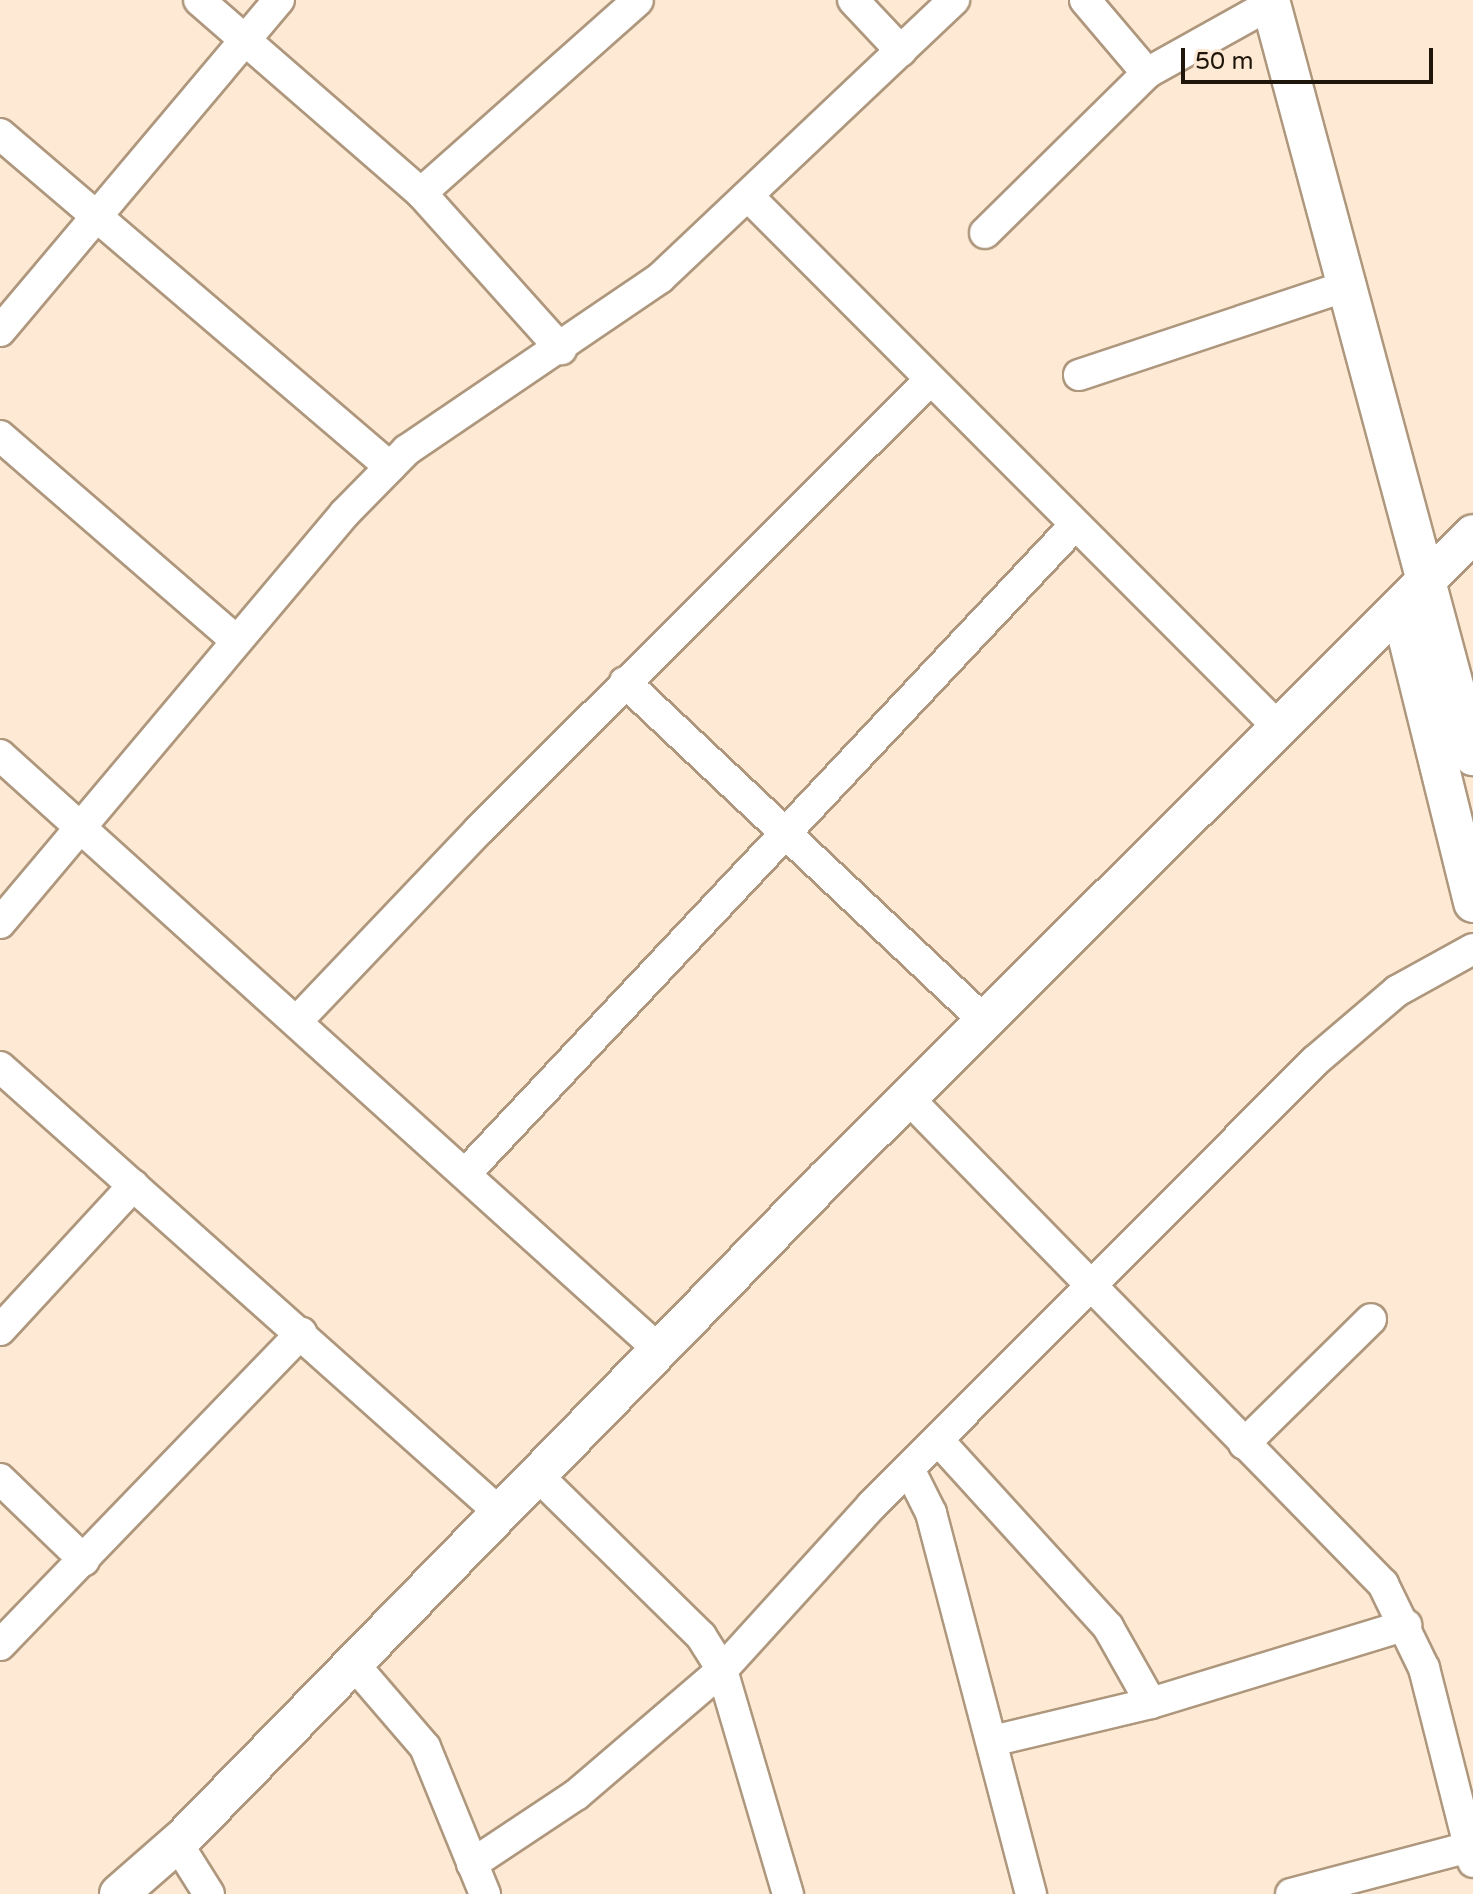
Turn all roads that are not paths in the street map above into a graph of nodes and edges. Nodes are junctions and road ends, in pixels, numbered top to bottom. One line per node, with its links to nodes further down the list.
1 (199, 0): 8 (street)
2 (279, 0): 8 (street)
3 (638, 0): 12 (street)
4 (853, 0): 9 (street)
5 (954, 0): 9 (street)
6 (1085, 0): 10 (street)
7 (1270, 2): 10 (street); 16 (street)
8 (246, 39): 12 (street); 14 (street)
9 (901, 51): 13 (street)
10 (1147, 73): 15 (street)
11 (0, 134): 14 (street)
12 (421, 193): 18 (street)
13 (749, 197): 18 (street); 20 (street)
14 (97, 216): 17 (street); 22 (street)
15 (985, 233)
16 (1350, 285): 19 (street); 25 (street)
17 (0, 331)
18 (561, 349): 22 (street)
19 (1079, 375)
20 (930, 380): 23 (street); 28 (street)
21 (0, 436): 27 (street)
22 (390, 467): 27 (street)
23 (1074, 526): 29 (street); 33 (street)
24 (1473, 534): 25 (street)
25 (1429, 577): 26 (street); 31 (street)
26 (1400, 607): 29 (street); 34 (street)
27 (237, 641): 32 (street)
28 (625, 682): 33 (street); 37 (street)
29 (1279, 728): 38 (street)
30 (0, 755): 32 (street)
31 (1473, 756)
32 (83, 827): 35 (street); 37 (street)
33 (786, 833): 38 (street); 41 (street)
34 (1473, 900)
35 (0, 923)
36 (1473, 949): 43 (street)
37 (298, 1020): 41 (street)
38 (985, 1021): 40 (street)
39 (0, 1067): 42 (street)
40 (908, 1098): 43 (street); 47 (street)
41 (467, 1172): 47 (street)
42 (134, 1185): 45 (street); 46 (street)
43 (1092, 1287): 48 (street); 49 (street)
44 (1371, 1319): 49 (street)
45 (0, 1330)
46 (301, 1333): 53 (street); 54 (street)
47 (658, 1349): 51 (street)
48 (938, 1440): 50 (street); 59 (street)
49 (1244, 1444): 55 (street)
50 (909, 1469): 58 (street); 60 (street)
51 (535, 1473): 53 (street); 58 (street)
52 (0, 1479): 54 (street)
53 (498, 1511): 57 (street)
54 (84, 1560): 56 (street)
55 (1406, 1625): 59 (street); 62 (street)
56 (0, 1645)
57 (351, 1661): 61 (street); 63 (street)
58 (722, 1670): 63 (street); 67 (street)
59 (1151, 1703): 60 (street)
60 (992, 1741): 68 (street)
61 (177, 1843): 64 (street); 65 (street)
62 (1472, 1851): 69 (street)
63 (472, 1864): 66 (street)
64 (119, 1894)
65 (209, 1894)
66 (485, 1894)
67 (788, 1894)
68 (1031, 1894)
69 (1291, 1894)

